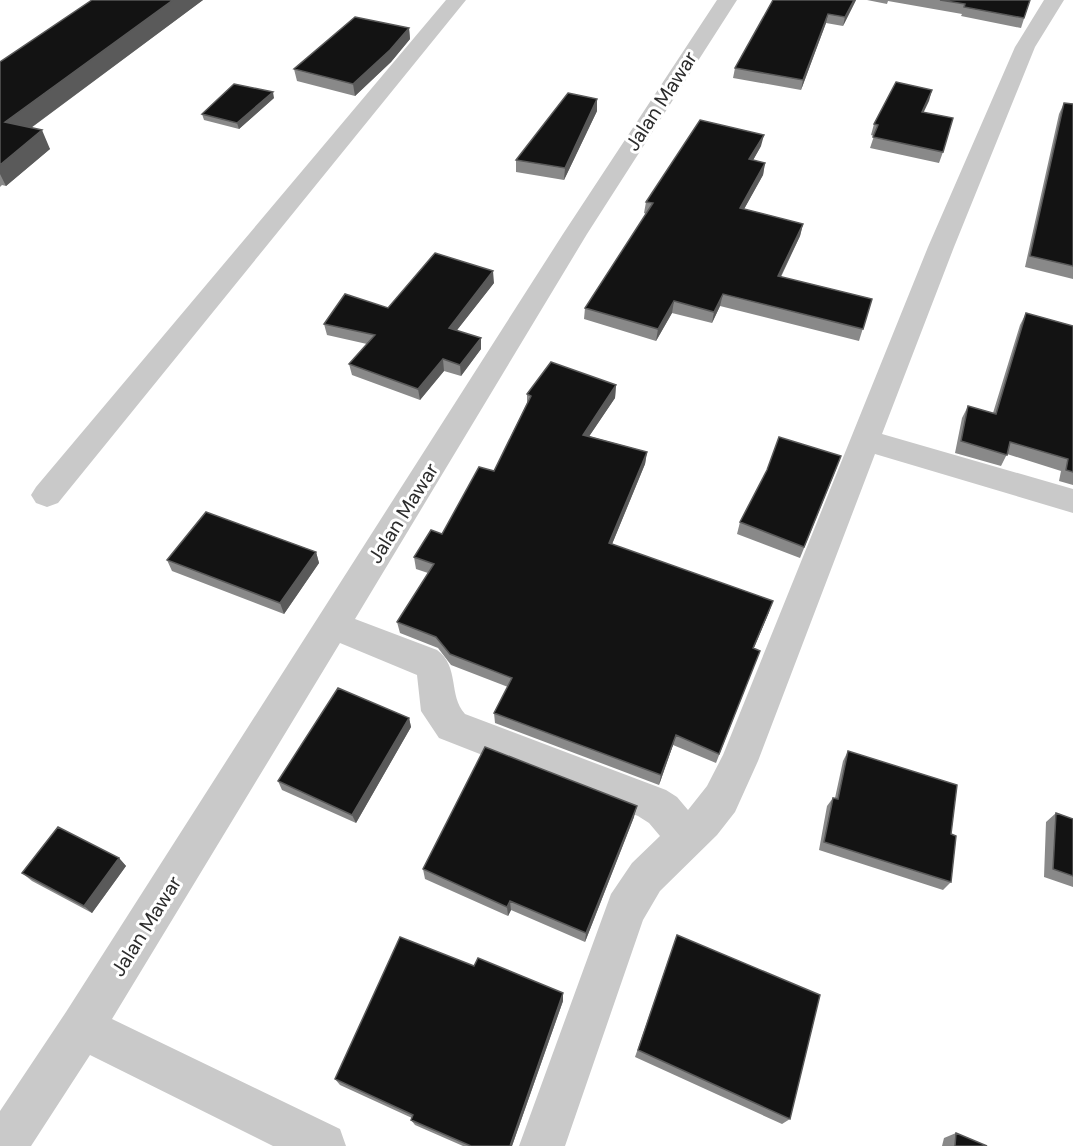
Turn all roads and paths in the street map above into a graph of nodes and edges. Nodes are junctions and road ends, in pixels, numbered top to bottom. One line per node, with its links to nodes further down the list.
1 (456, 0): 5 (street)
2 (727, 0): 7 (street, Jalan Mawar)
3 (1054, 0): 4 (street)
4 (865, 440): 6 (street); 8 (street)
5 (47, 495)
6 (1073, 501)
7 (333, 625): 8 (street); 9 (street, Jalan Mawar)
8 (686, 837): 12 (street)
9 (82, 1028): 10 (street, Jalan Mawar); 11 (street)
10 (4, 1146)
11 (323, 1146)
12 (542, 1146)

